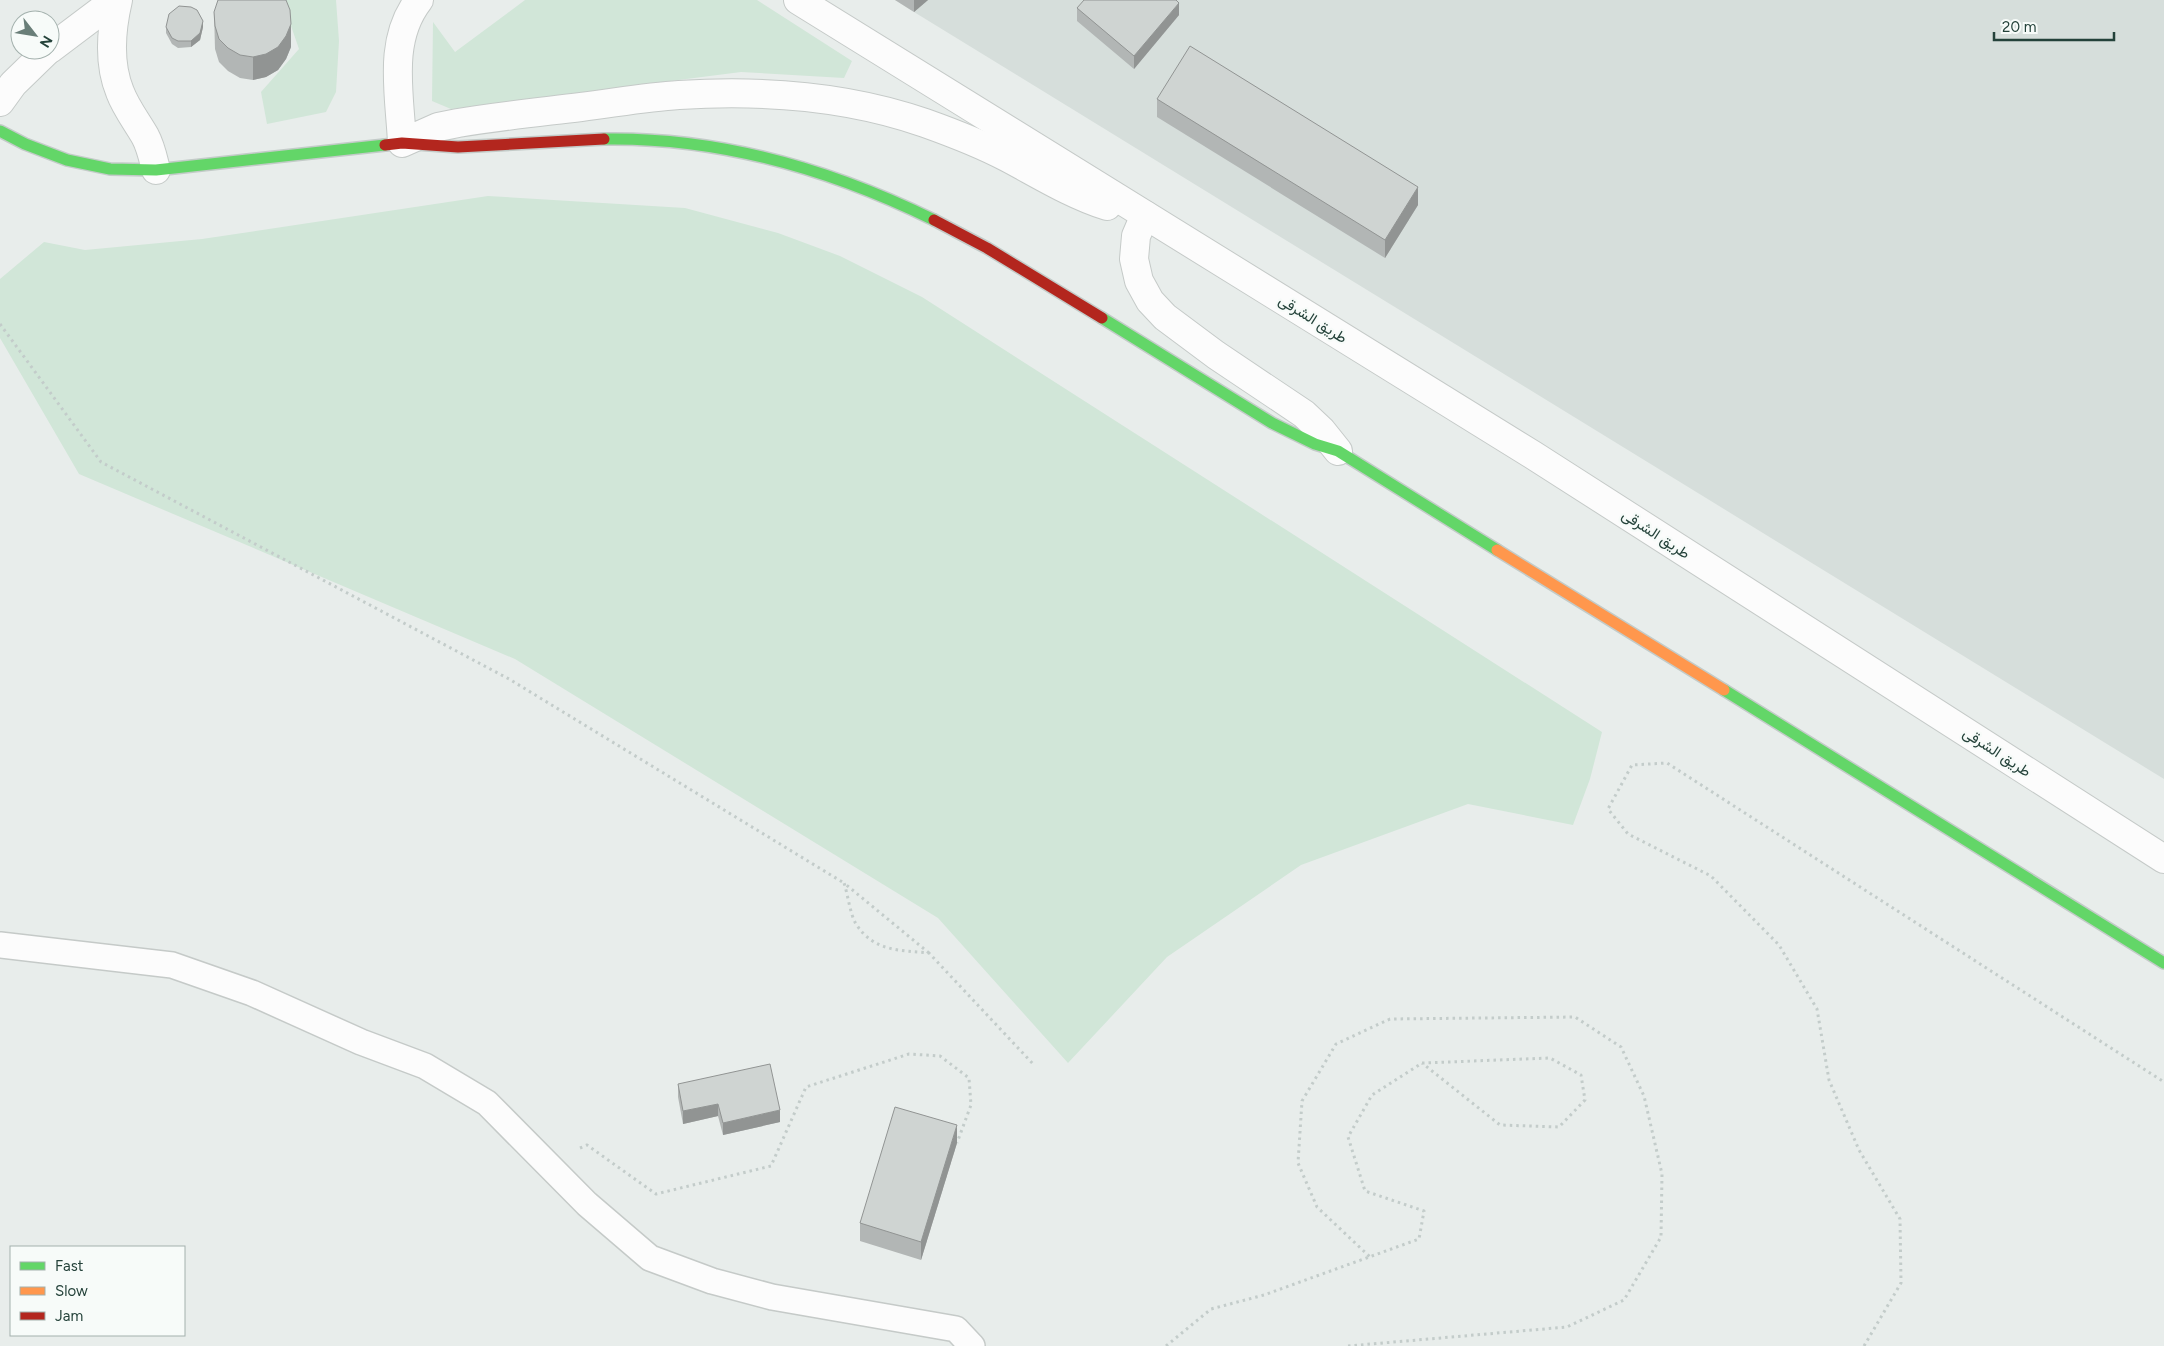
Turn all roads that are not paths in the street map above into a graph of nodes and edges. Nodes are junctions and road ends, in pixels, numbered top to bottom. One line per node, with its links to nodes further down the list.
1 (116, 0): 4 (street); 9 (street)
2 (419, 0): 8 (street)
3 (798, 0): 10 (street, طريق الشرقى)
4 (60, 41)
5 (38, 60): 6 (street)
6 (0, 102)
7 (0, 132): 9 (street)
8 (402, 143): 9 (street); 10 (street); 11 (street)
9 (156, 170)
10 (1144, 215): 11 (street); 12 (street, طريق الشرقى)
11 (1338, 451): 14 (street)
12 (2164, 859)
13 (0, 945): 15 (lane)
14 (2164, 963)
15 (972, 1346)

